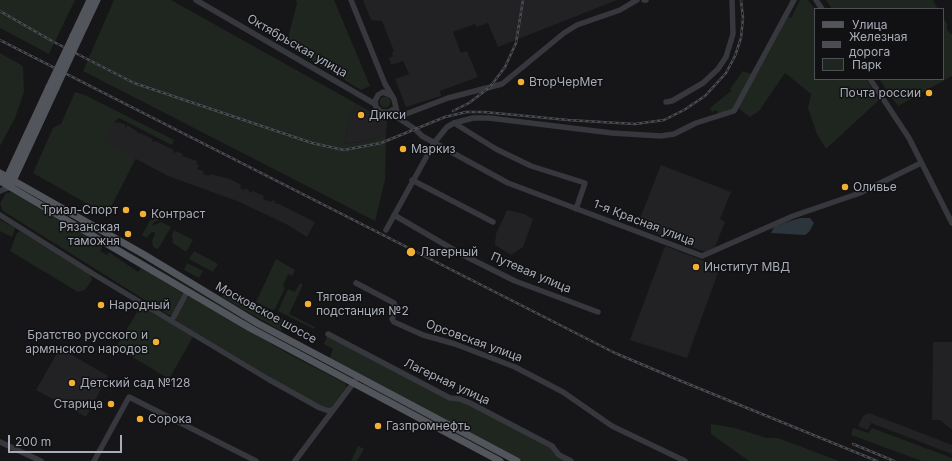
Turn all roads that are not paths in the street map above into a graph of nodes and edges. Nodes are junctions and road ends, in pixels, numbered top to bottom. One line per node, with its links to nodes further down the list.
1 (90, 0): 8 (main road)
2 (97, 0): 8 (main road)
3 (196, 0): 13 (street, Октябрьская улица)
4 (351, 0): 10 (street)
5 (637, 0): 17 (street)
6 (732, 0): 14 (street)
7 (794, 0): 18 (street)
8 (76, 37): 23 (main road, bridge)
9 (871, 80): 20 (street)
10 (385, 84): 11 (street); 12 (street)
11 (383, 92): 12 (street); 13 (street)
12 (392, 96): 15 (street)
13 (375, 101): 16 (street)
14 (666, 102)
15 (394, 105): 16 (street); 17 (street)
16 (389, 112): 17 (street, 1-я Красная улица)
17 (398, 117): 19 (street, 1-я Красная улица)
18 (454, 123): 19 (street); 25 (street)
19 (434, 143): 22 (street); 25 (street, 1-я Красная улица)
20 (921, 163): 25 (street, 1-я Красная улица); 29 (street)
21 (0, 173): 23 (main road, Московское шоссе)
22 (412, 180): 27 (street); 28 (street)
23 (7, 182): 24 (street); 32 (main road, Московское шоссе); 36 (main road, Московское шоссе)
24 (0, 191)
25 (576, 209)
26 (0, 215): 34 (street)
27 (394, 215): 30 (street); 33 (street, Путевая улица)
28 (493, 222)
29 (952, 223)
30 (386, 230)
31 (356, 283): 47 (street, Орсовская улица)
32 (187, 292): 34 (street); 37 (main road, Московское шоссе)
33 (598, 312)
34 (172, 320): 38 (street)
35 (328, 334): 46 (street, Лагерная улица)
36 (359, 376): 37 (street); 45 (main road, Московское шоссе)
37 (354, 384): 38 (street); 44 (main road, Московское шоссе)
38 (334, 409): 43 (street)
39 (0, 442): 40 (street)
40 (41, 461)
41 (94, 461): 42 (street)
42 (256, 461)
43 (295, 461)
44 (500, 461)
45 (517, 461)
46 (571, 461)
47 (685, 461)

